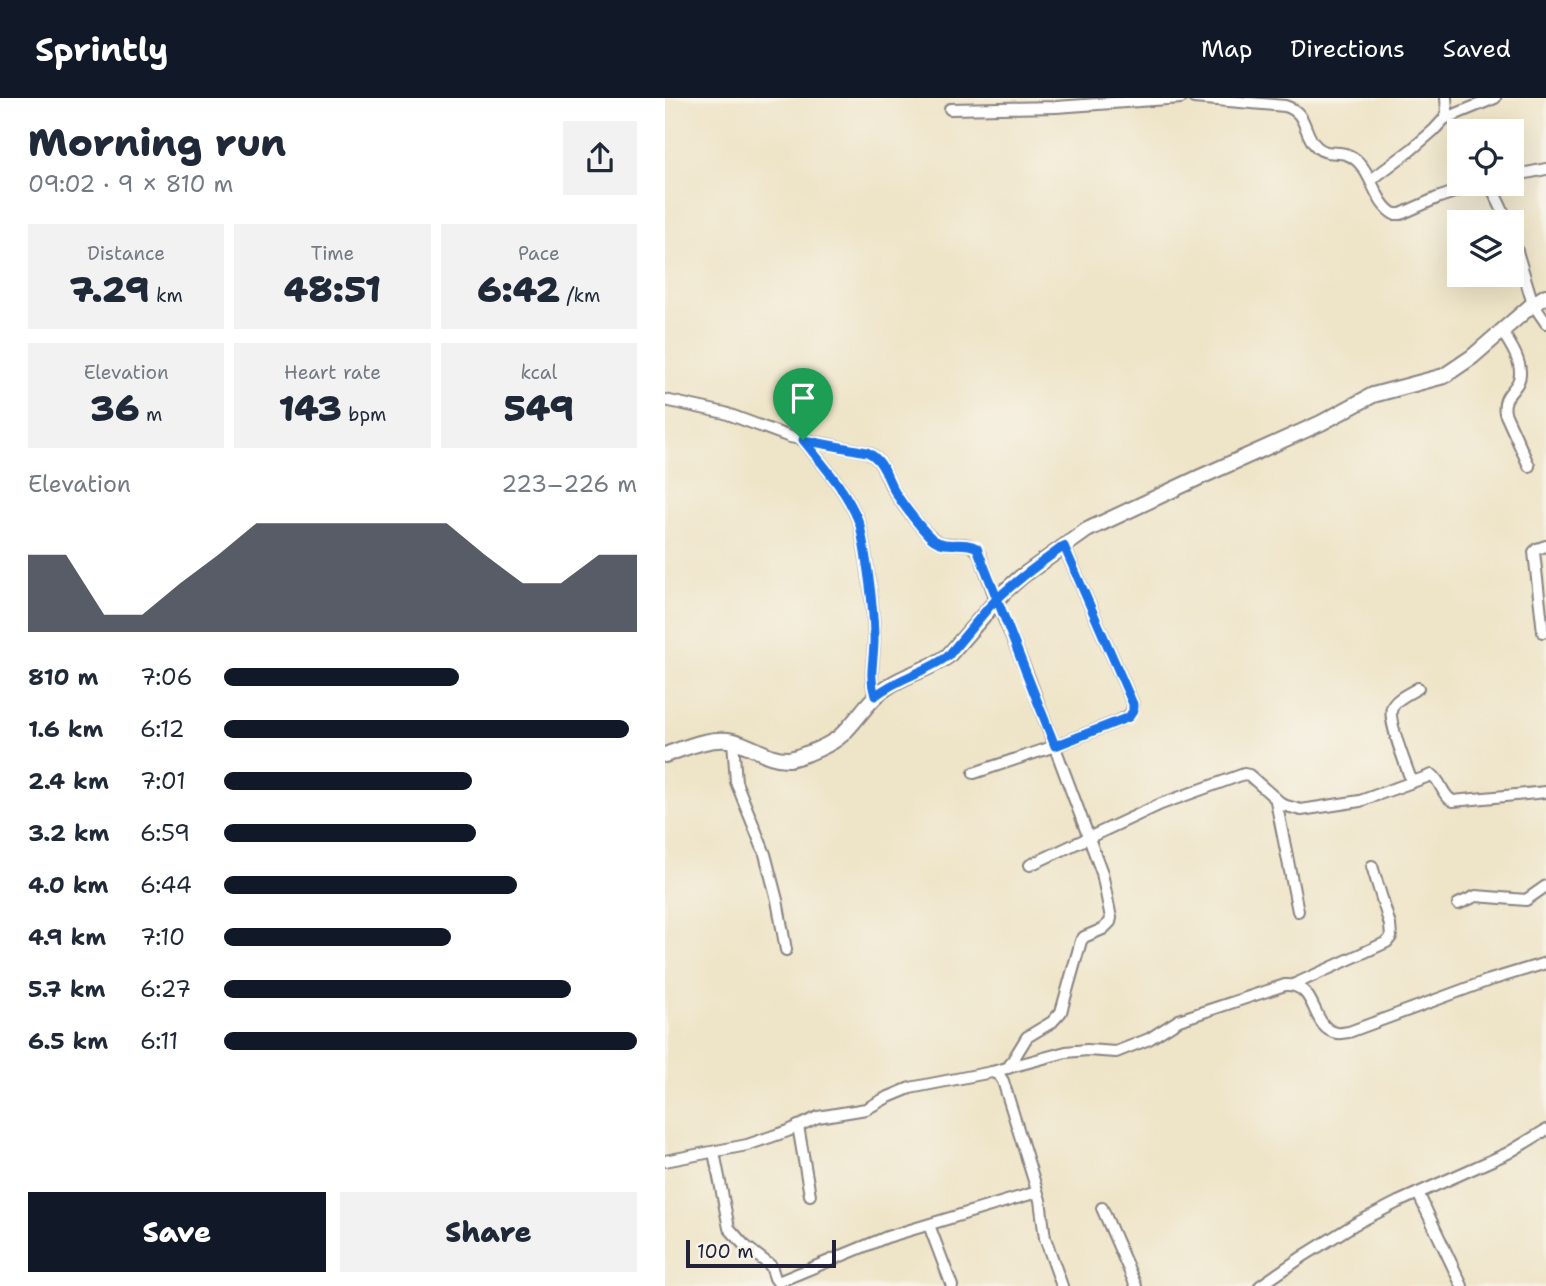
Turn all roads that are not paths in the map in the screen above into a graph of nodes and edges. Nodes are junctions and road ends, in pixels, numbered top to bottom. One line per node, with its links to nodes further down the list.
1 (1181, 98): 5 (street)
2 (1194, 98): 9 (street)
3 (1446, 98): 6 (street)
4 (1495, 98): 6 (street)
5 (950, 109)
6 (1444, 119): 9 (street)
7 (1546, 169): 8 (street)
8 (1524, 174)
9 (1371, 180): 10 (street)
10 (1447, 194)
11 (1524, 274): 13 (street)
12 (1546, 296): 13 (street)
13 (1533, 304): 14 (street); 15 (street)
14 (1546, 323)
15 (1502, 331): 18 (street); 19 (street)
16 (665, 400): 17 (street)
17 (803, 440): 21 (street); 24 (street)
18 (1529, 466)
19 (1064, 546): 21 (street); 26 (street)
20 (1546, 546): 22 (street)
21 (996, 600): 24 (street); 26 (street)
22 (1543, 632)
23 (1418, 688): 29 (street)
24 (875, 696): 25 (street)
25 (733, 741): 27 (street); 38 (street)
26 (1055, 746): 28 (street); 32 (street)
27 (665, 755)
28 (974, 773)
29 (1412, 782): 30 (street); 31 (street)
30 (1546, 792)
31 (1276, 801): 32 (street); 37 (street)
32 (1090, 837): 33 (street); 41 (street)
33 (1030, 865)
34 (1372, 866): 40 (street)
35 (1546, 886): 36 (street)
36 (1458, 904)
37 (1298, 911)
38 (786, 950)
39 (1546, 963): 40 (street)
40 (1295, 984): 41 (street)
41 (1008, 1068): 42 (street)
42 (992, 1072): 43 (street); 47 (street)
43 (798, 1126): 45 (street); 49 (street)
44 (1546, 1130): 48 (street)
45 (714, 1152): 46 (street); 51 (street)
46 (665, 1160)
47 (1037, 1192): 51 (street); 53 (street)
48 (1418, 1194): 55 (street); 56 (street)
49 (810, 1195)
50 (1101, 1209): 54 (street)
51 (929, 1225): 52 (street)
52 (952, 1286)
53 (1062, 1286)
54 (1136, 1286)
55 (1259, 1286)
56 (1462, 1286)

